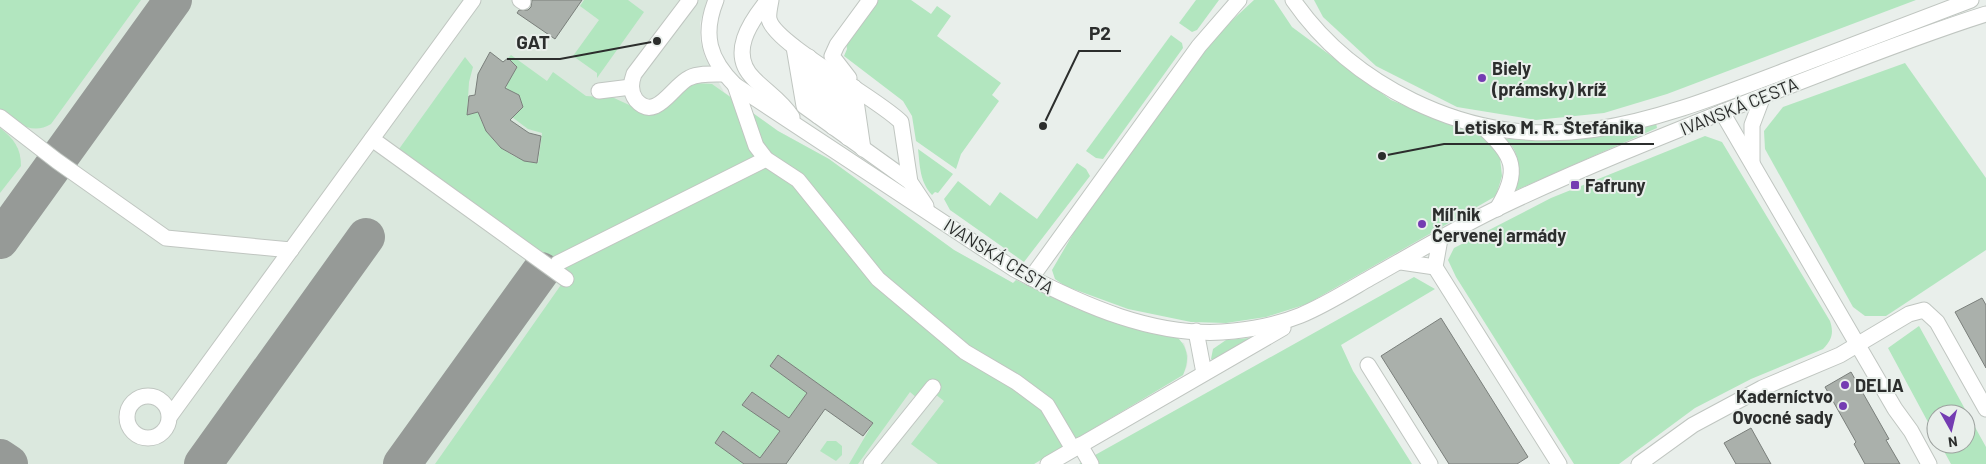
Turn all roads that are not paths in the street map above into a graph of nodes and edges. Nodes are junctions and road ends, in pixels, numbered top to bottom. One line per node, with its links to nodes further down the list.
1 (473, 0): 28 (street)
2 (690, 0): 16 (street)
3 (716, 0): 13 (street)
4 (769, 0): 10 (street); 24 (street, IVANSKÁ CESTA)
5 (870, 0): 17 (street)
6 (1239, 0): 40 (street)
7 (1292, 0): 26 (street, IVANSKÁ CESTA)
8 (1972, 0): 19 (street, IVANSKÁ CESTA)
9 (1986, 14): 20 (street, IVANSKÁ CESTA)
10 (794, 47): 11 (street); 22 (street)
11 (809, 57): 12 (street); 22 (street)
12 (825, 68): 14 (street); 25 (street)
13 (724, 74): 15 (street); 16 (street)
14 (839, 77): 17 (street); 27 (street)
15 (735, 85): 24 (street); 30 (street)
16 (631, 87): 18 (street)
17 (857, 89): 29 (street); 32 (street)
18 (599, 91)
19 (1730, 91): 21 (street); 26 (street, IVANSKÁ CESTA)
20 (1763, 96): 21 (street, IVANSKÁ CESTA); 31 (street)
21 (1722, 112): 31 (street); 33 (street, IVANSKÁ CESTA)
22 (818, 116): 25 (street)
23 (0, 117): 36 (street)
24 (797, 124): 34 (street, IVANSKÁ CESTA)
25 (834, 127): 27 (street)
26 (1483, 127): 33 (street, IVANSKÁ CESTA)
27 (848, 138): 29 (street)
28 (372, 139): 36 (street); 41 (street)
29 (863, 149): 32 (street)
30 (766, 159): 38 (street); 50 (street)
31 (1752, 162): 44 (street)
32 (910, 182): 34 (street)
33 (1497, 209): 35 (street, IVANSKÁ CESTA)
34 (931, 214): 40 (street, IVANSKÁ CESTA)
35 (1440, 239): 37 (street, IVANSKÁ CESTA); 39 (street)
36 (291, 250): 49 (street)
37 (1401, 262): 39 (street); 42 (street, IVANSKÁ CESTA)
38 (558, 263)
39 (1435, 266): 55 (street)
40 (1031, 278): 43 (street, IVANSKÁ CESTA)
41 (566, 279)
42 (1304, 316): 43 (street, IVANSKÁ CESTA); 46 (street)
43 (1196, 331): 46 (street)
44 (1858, 344): 48 (street); 56 (street); 57 (street)
45 (1368, 365): 54 (street)
46 (1204, 374): 50 (street)
47 (933, 387): 51 (street)
48 (1986, 409)
49 (170, 416)
50 (1076, 447): 52 (street); 53 (street)
51 (871, 464)
52 (1048, 464)
53 (1091, 464)
54 (1430, 464)
55 (1559, 464)
56 (1639, 464)
57 (1929, 464)

